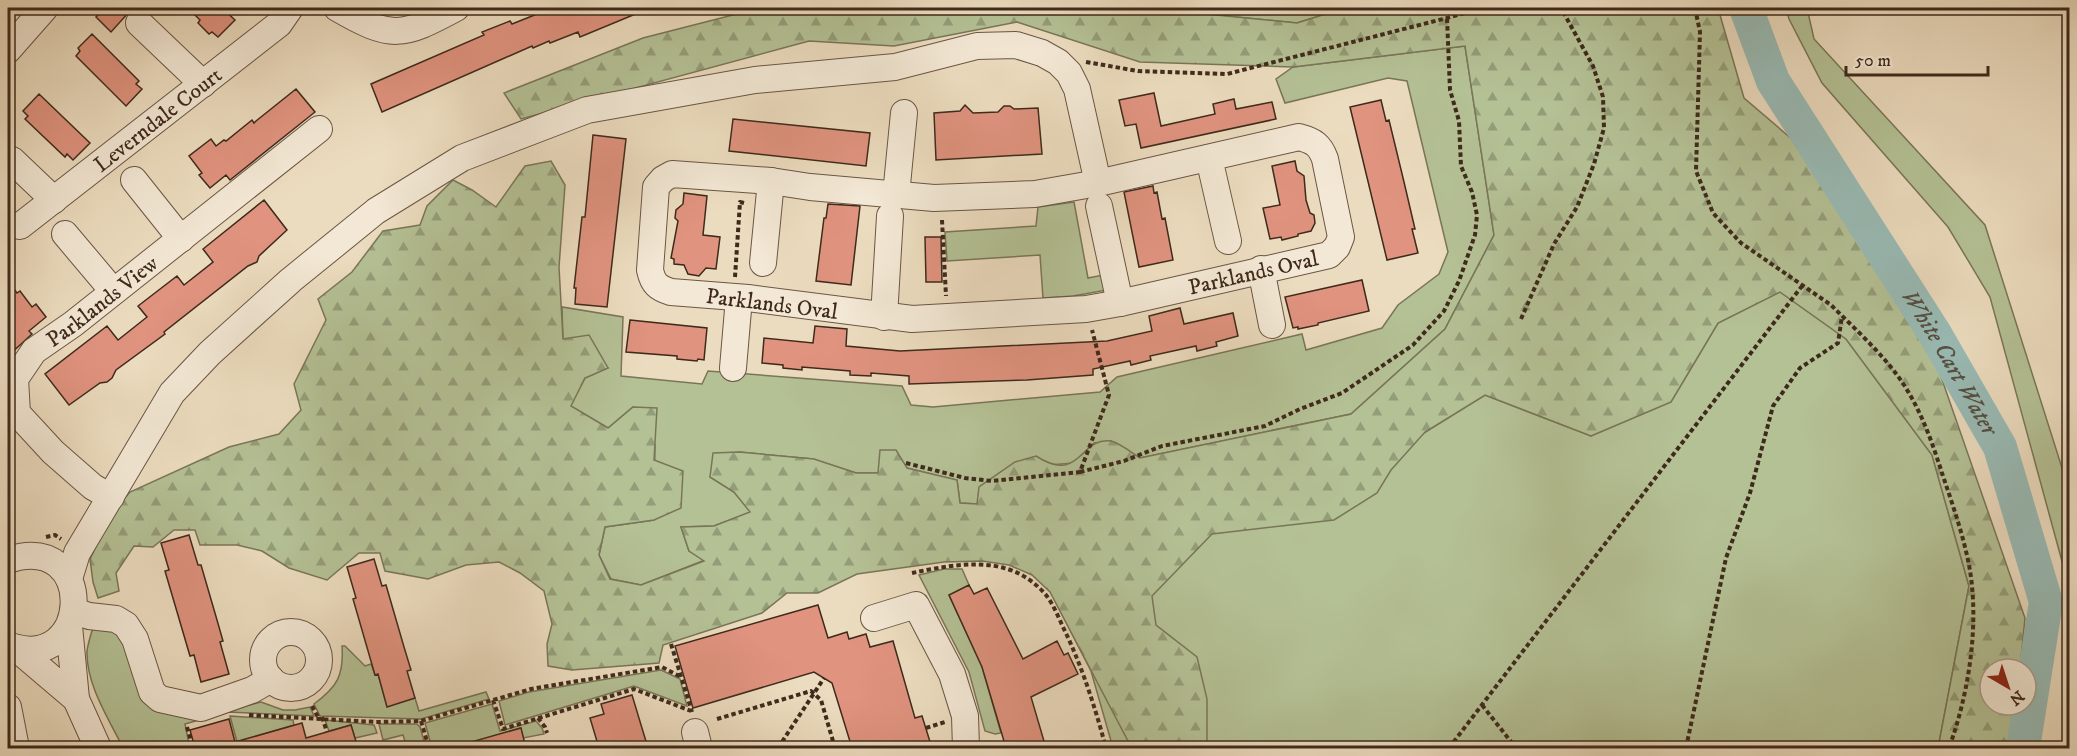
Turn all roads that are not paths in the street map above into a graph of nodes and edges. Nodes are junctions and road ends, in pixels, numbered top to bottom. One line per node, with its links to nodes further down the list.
1 (45, 8): 6 (street)
2 (290, 8): 7 (street, Leverndale Court)
3 (337, 8): 4 (street)
4 (456, 8)
5 (139, 23): 7 (street)
6 (8, 51)
7 (203, 84): 15 (street, Leverndale Court)
8 (904, 113): 16 (street)
9 (319, 129): 19 (street, Parklands View)
10 (1209, 158): 14 (street, Parklands Oval); 20 (street); 22 (street, Parklands Oval)
11 (8, 165): 15 (street)
12 (134, 180): 19 (street)
13 (770, 192): 16 (street, Parklands Oval); 21 (street); 24 (street, Parklands Oval)
14 (1098, 195): 16 (street, Parklands Oval); 25 (street); 29 (street)
15 (54, 200): 17 (street, Leverndale Court)
16 (893, 205): 26 (street)
17 (20, 226)
18 (65, 234): 23 (street)
19 (181, 239): 23 (street, Parklands View)
20 (1228, 241)
21 (763, 263)
22 (1261, 269): 25 (street, Parklands Oval); 27 (street)
23 (112, 291): 29 (street, Parklands View)
24 (736, 297): 26 (street, Parklands Oval); 28 (street)
25 (1120, 303): 26 (street, Parklands Oval)
26 (884, 316)
27 (1272, 325)
28 (733, 368)
29 (111, 497): 30 (street)
30 (89, 533): 31 (street); 33 (street)
31 (36, 556): 32 (street); 33 (street)
32 (8, 560)
33 (69, 579): 34 (street)
34 (72, 618): 36 (street); 37 (street); 38 (street)
35 (874, 618): 42 (street)
36 (12, 647): 38 (street)
37 (271, 679)
38 (76, 699): 41 (street)
39 (8, 707): 40 (street)
40 (16, 748)
41 (98, 748)
42 (966, 748)

